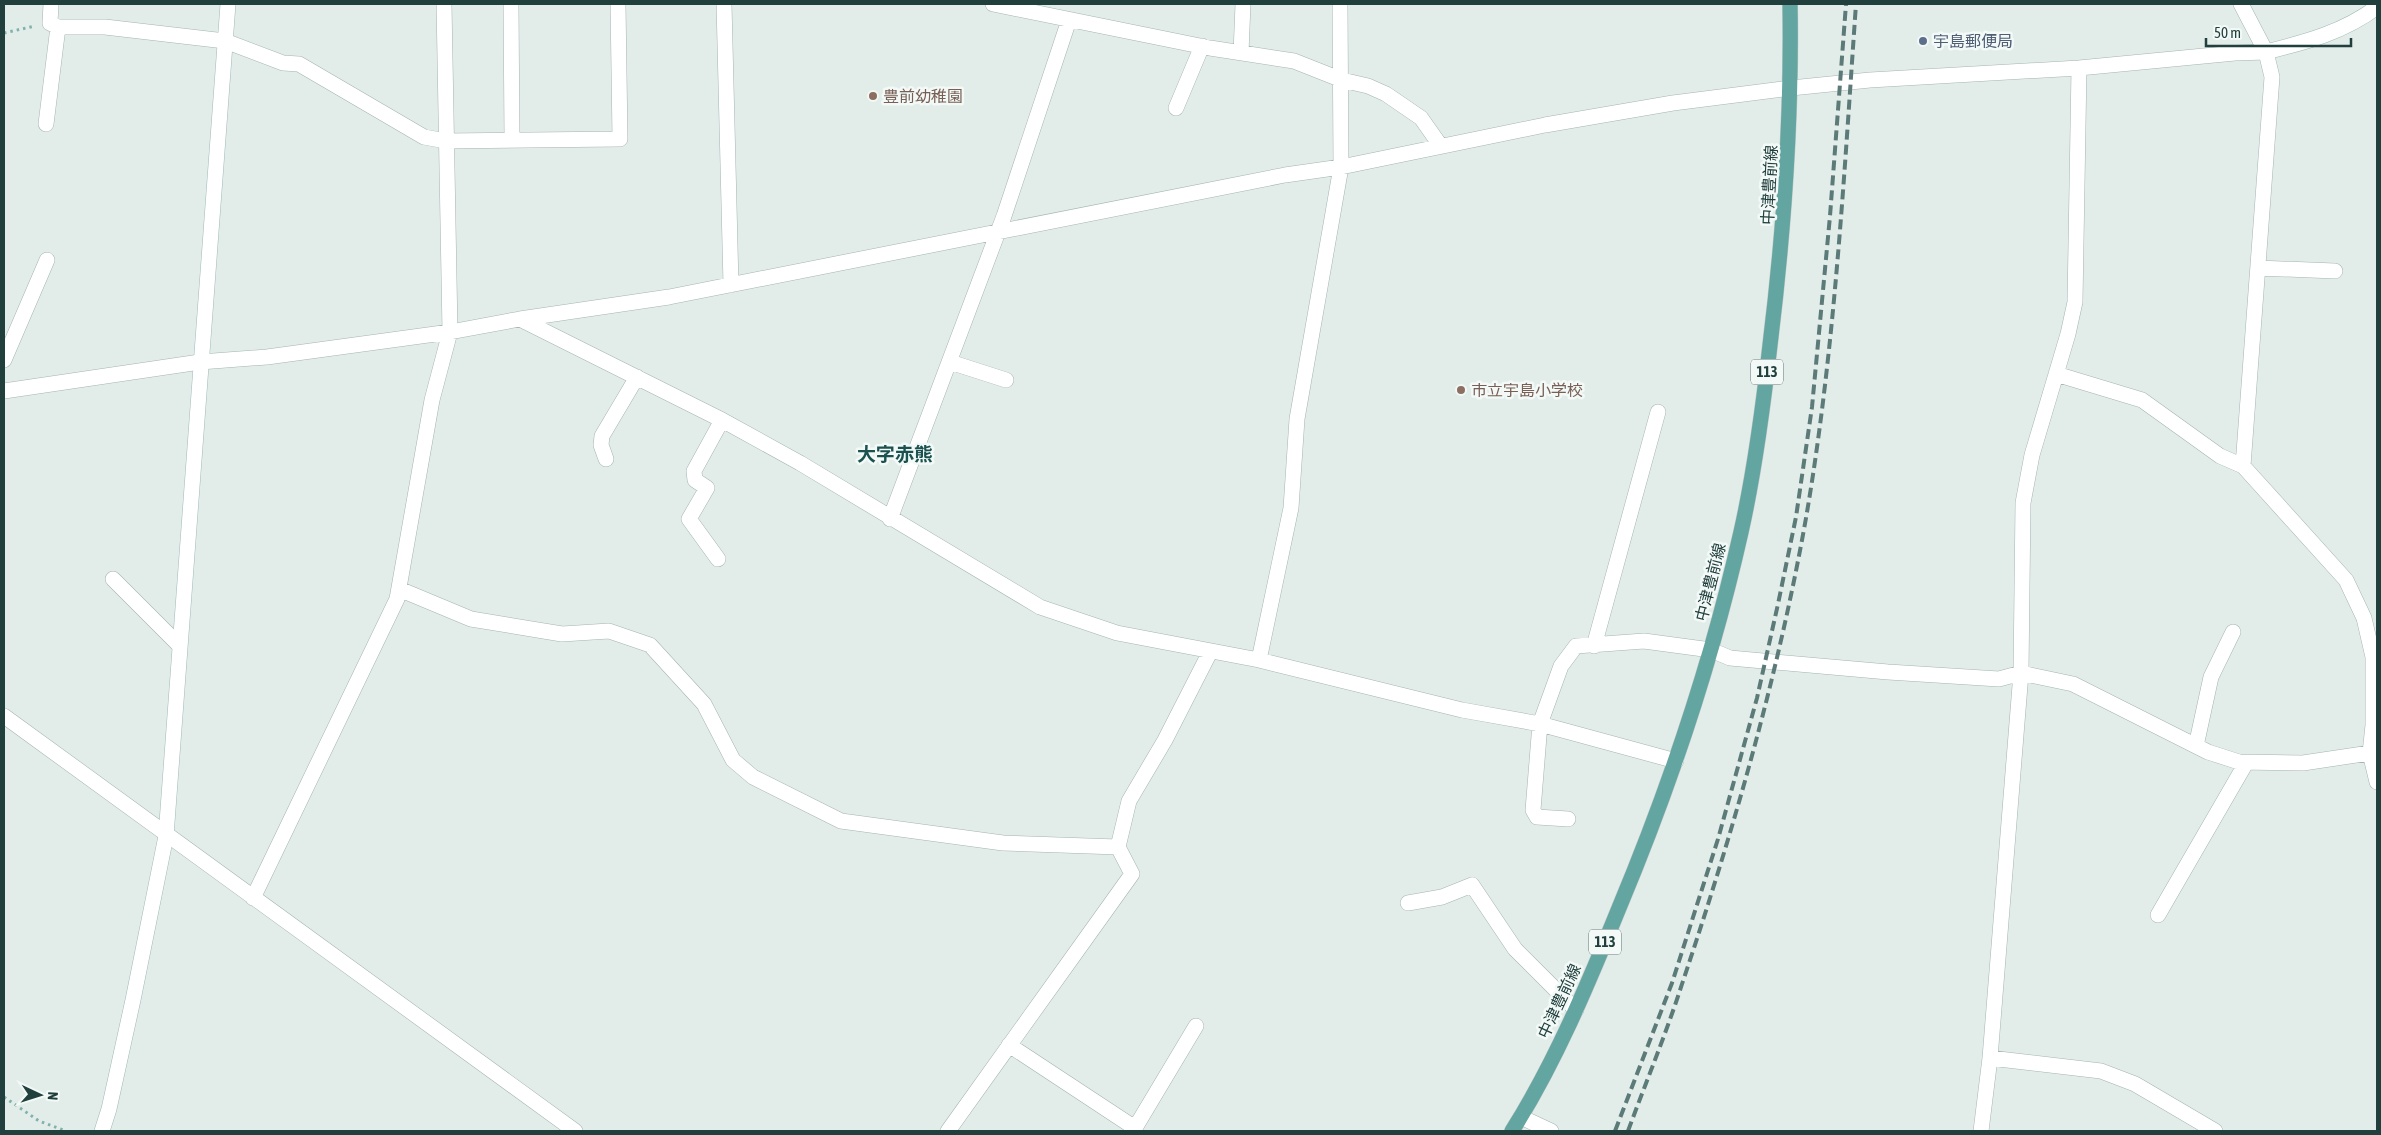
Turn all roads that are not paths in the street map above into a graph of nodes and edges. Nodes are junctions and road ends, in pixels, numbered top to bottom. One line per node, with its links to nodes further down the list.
1 (52, 4): 14 (street)
2 (228, 4): 15 (street)
3 (444, 4): 25 (street)
4 (511, 4): 24 (street)
5 (618, 4): 24 (street)
6 (724, 4): 32 (street)
7 (993, 4): 13 (street)
8 (1243, 4): 18 (street)
9 (1340, 4): 20 (street)
10 (1790, 4): 21 (main road, 中津豊前線 / 113)
11 (2241, 4): 17 (street)
12 (2377, 7): 17 (street)
13 (1070, 20): 16 (street); 28 (street)
14 (54, 25): 15 (street); 23 (street)
15 (225, 41): 25 (street); 36 (street)
16 (1202, 46): 18 (street); 22 (street)
17 (2266, 52): 19 (street); 30 (street)
18 (1241, 53): 20 (street)
19 (2079, 68): 21 (street); 38 (street)
20 (1342, 80): 26 (street); 27 (street)
21 (1792, 88): 26 (street); 53 (main road, 中津豊前線 / 113)
22 (1176, 108)
23 (46, 124)
24 (512, 140): 25 (street)
25 (446, 141): 34 (street)
26 (1440, 145): 27 (street)
27 (1341, 167): 28 (street); 55 (street)
28 (996, 234): 32 (street); 37 (street)
29 (47, 260): 35 (street)
30 (2258, 268): 31 (street); 45 (street)
31 (2335, 271)
32 (731, 285): 33 (street)
33 (520, 319): 34 (street); 39 (street)
34 (450, 332): 36 (street); 49 (street)
35 (4, 360)
36 (200, 362): 41 (street); 51 (street)
37 (950, 362): 40 (street); 46 (street)
38 (2056, 374): 45 (street); 56 (street)
39 (637, 377): 43 (street); 44 (street)
40 (1006, 380)
41 (4, 392)
42 (1658, 412): 52 (street)
43 (722, 420): 46 (street); 47 (street)
44 (606, 459)
45 (2243, 466): 60 (street)
46 (890, 519): 54 (street)
47 (718, 559)
48 (113, 579): 51 (street)
49 (399, 590): 66 (street); 67 (street)
50 (2233, 632): 59 (street)
51 (179, 645): 65 (street)
52 (1594, 646): 53 (street); 58 (street)
53 (1711, 650): 56 (street); 61 (main road, 中津豊前線 / 113)
54 (1210, 652): 55 (street); 66 (street)
55 (1259, 660): 58 (street)
56 (2021, 673): 59 (street); 73 (street)
57 (4, 716): 65 (street)
58 (1540, 724): 61 (street); 64 (street)
59 (2196, 746): 62 (street)
60 (2370, 753): 62 (street); 63 (street)
61 (1676, 761): 70 (main road, 中津豊前線 / 113)
62 (2246, 763): 69 (street)
63 (2377, 782)
64 (1568, 819)
65 (166, 836): 67 (street); 76 (street)
66 (1118, 847): 72 (street)
67 (253, 898): 77 (street)
68 (1408, 903): 70 (street)
69 (2158, 915)
70 (1576, 1010): 74 (main road, 中津豊前線 / 113)
71 (1196, 1026): 75 (street)
72 (1009, 1045): 75 (street); 78 (street)
73 (1990, 1058): 81 (street); 82 (street)
74 (1521, 1117): 79 (main road, 中津豊前線 / 113); 80 (street)
75 (1136, 1130)
76 (102, 1131)
77 (574, 1131)
78 (948, 1131)
79 (1512, 1131)
80 (1550, 1131)
81 (1981, 1131)
82 (2215, 1131)

